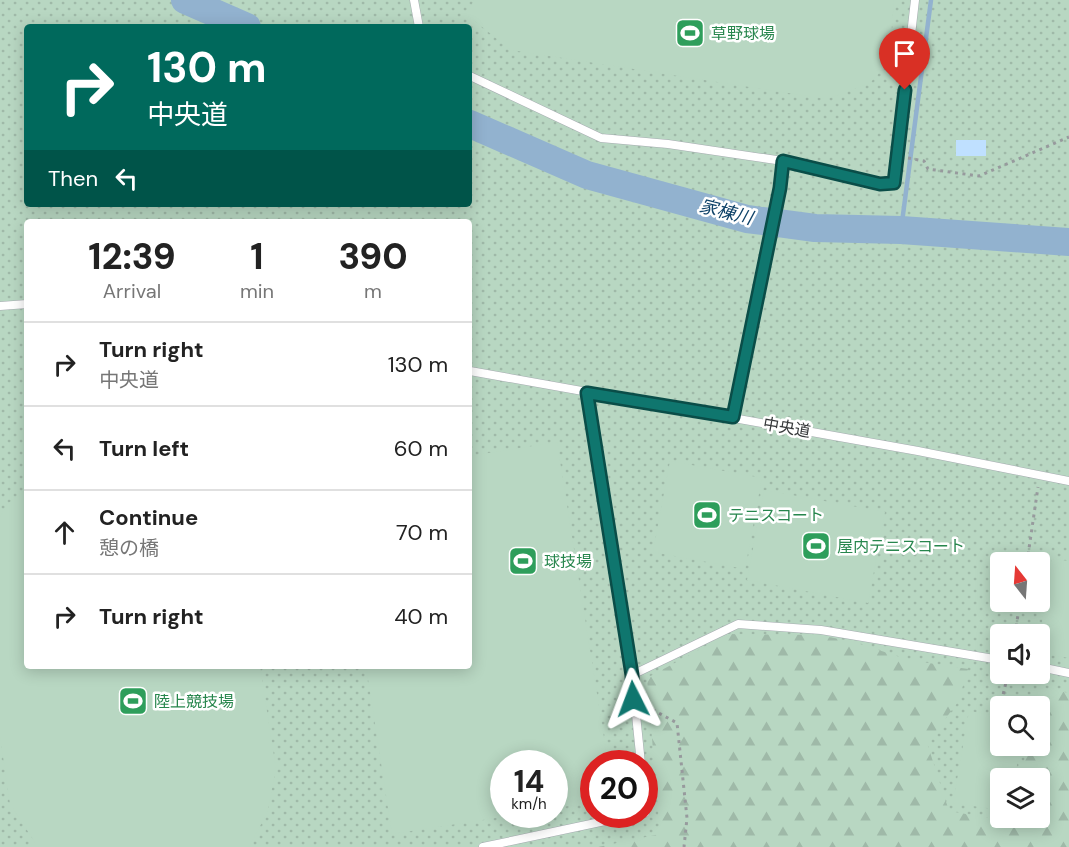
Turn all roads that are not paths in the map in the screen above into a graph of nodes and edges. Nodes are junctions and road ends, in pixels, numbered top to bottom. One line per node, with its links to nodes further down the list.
1 (414, 0): 3 (lane)
2 (915, 0): 5 (lane)
3 (418, 24)
4 (472, 77): 5 (lane)
5 (783, 161): 10 (lane)
6 (24, 304): 7 (lane)
7 (0, 306)
8 (472, 370): 9 (lane, 中央道)
9 (587, 393): 10 (lane, 中央道); 15 (lane)
10 (733, 417): 11 (lane, 中央道)
11 (1069, 482)
12 (990, 658): 15 (lane)
13 (1050, 669): 14 (lane)
14 (1069, 673)
15 (632, 675): 16 (lane)
16 (639, 750)
17 (580, 826): 18 (lane)
18 (483, 847)

